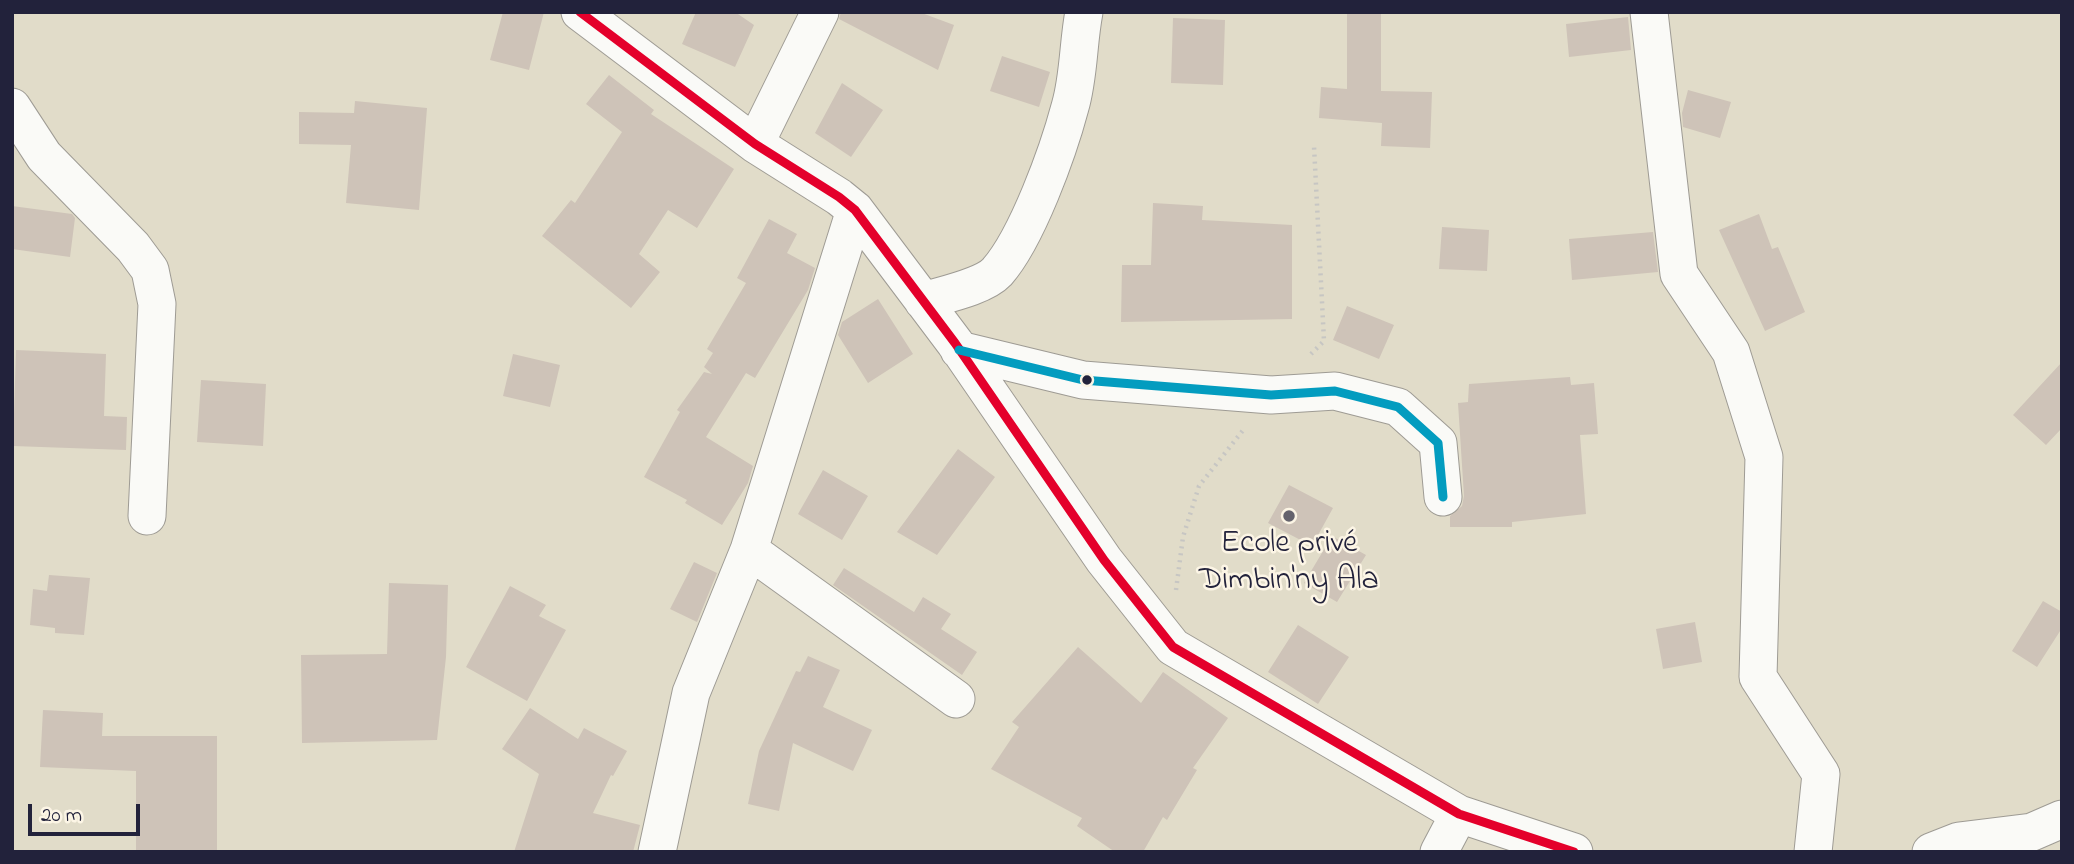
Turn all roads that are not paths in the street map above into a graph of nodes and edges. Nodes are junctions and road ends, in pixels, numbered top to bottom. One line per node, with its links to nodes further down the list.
1 (580, 12): 6 (street)
2 (820, 12): 6 (street)
3 (1084, 12): 8 (street)
4 (1649, 12): 19 (street)
5 (12, 107): 11 (street)
6 (755, 144): 7 (street)
7 (855, 211): 8 (street); 12 (street)
8 (923, 301): 9 (street)
9 (959, 350): 10 (street); 14 (street)
10 (1443, 497)
11 (147, 516)
12 (749, 550): 13 (street); 16 (street)
13 (956, 699)
14 (1459, 814): 17 (street); 18 (street)
15 (2062, 819): 20 (street)
16 (657, 852)
17 (1439, 852)
18 (1574, 852)
19 (1813, 852)
20 (1931, 852)

